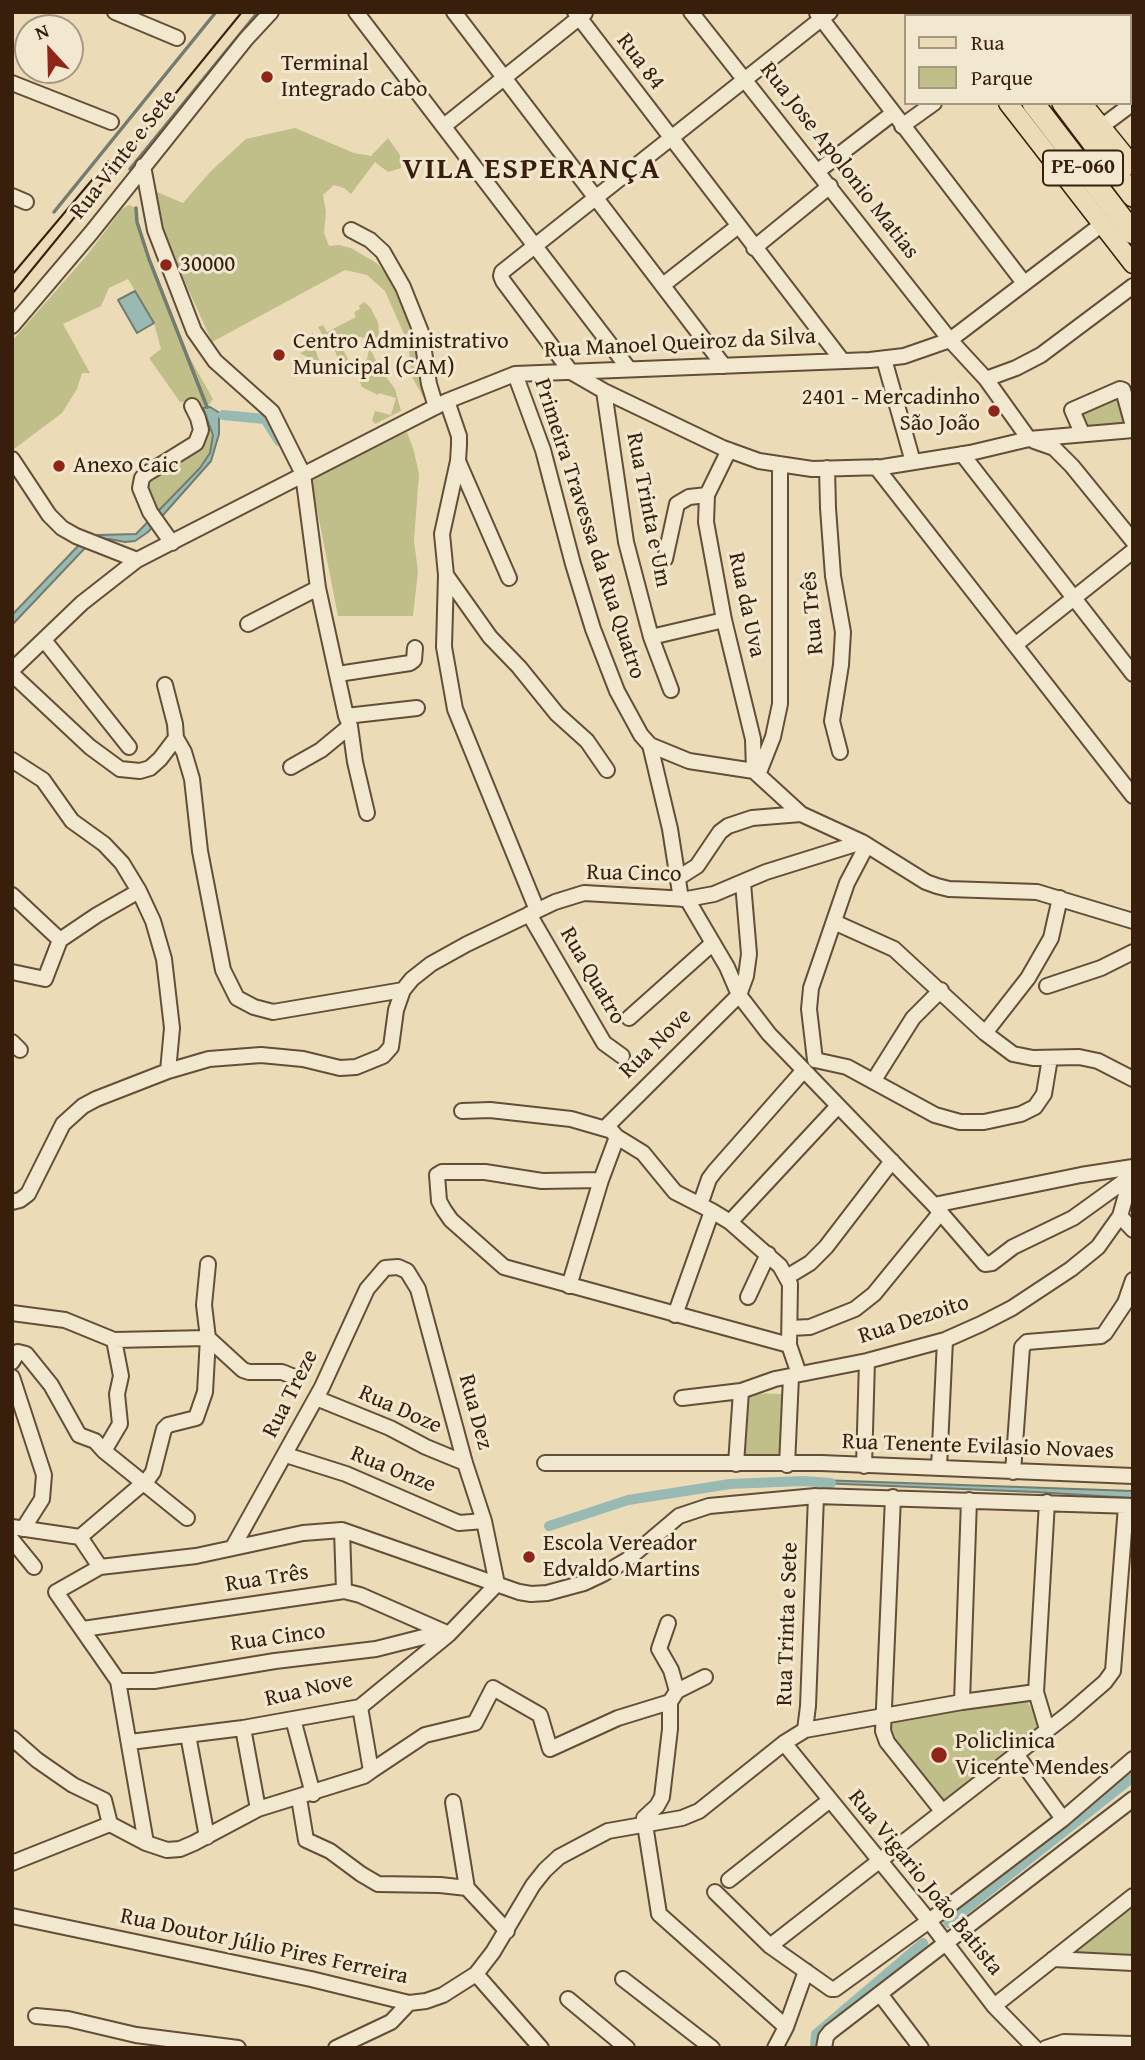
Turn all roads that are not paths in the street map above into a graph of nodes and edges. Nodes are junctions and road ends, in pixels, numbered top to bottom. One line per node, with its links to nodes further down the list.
1 (115, 12): 8 (street)
2 (271, 12): 24 (street, Rua Vinte e Sete)
3 (356, 12): 20 (street)
4 (454, 12): 9 (street)
5 (691, 12): 10 (street, Rua Jose Apolonio Matias)
6 (580, 14): 9 (street); 23 (street, Rua 84)
7 (822, 14): 10 (street); 18 (street)
8 (177, 38)
9 (505, 78): 20 (street); 29 (street)
10 (746, 79): 23 (street); 26 (street, Rua Jose Apolonio Matias)
11 (12, 83): 19 (street)
12 (931, 105): 21 (street)
13 (1010, 105): 30 (main road, PE-060)
14 (1035, 105): 33 (highway, PE-060)
15 (1065, 105): 28 (highway, PE-060)
16 (1084, 105): 22 (main road, PE-060)
17 (1130, 105): 22 (street)
18 (892, 114): 21 (street); 26 (street)
19 (111, 122)
20 (444, 126): 34 (street)
21 (902, 127): 37 (street)
22 (1101, 127): 25 (main road, PE-060)
23 (670, 139): 29 (street); 31 (street, Rua 84)
24 (143, 166): 40 (street, Rua Vinte e Sete); 64 (street)
25 (1133, 166)
26 (818, 172): 27 (street, Rua Jose Apolonio Matias)
27 (830, 186): 35 (street); 41 (street, Rua Jose Apolonio Matias)
28 (1133, 196)
29 (596, 198): 34 (street); 38 (street)
30 (1101, 225): 36 (main road, PE-060); 37 (street, Rua Manoel Queiroz da Silva)
31 (737, 227): 35 (street, Rua 84); 38 (street)
32 (351, 230): 50 (street)
33 (1133, 233)
34 (535, 246): 45 (street); 46 (street)
35 (754, 248): 42 (street, Rua 84)
36 (1133, 264)
37 (1024, 283): 41 (street, Rua Manoel Queiroz da Silva)
38 (663, 285): 44 (street)
39 (1133, 286): 48 (street)
40 (12, 326)
41 (950, 340): 43 (street, Rua Manoel Queiroz da Silva); 48 (street, Rua Jose Apolonio Matias)
42 (841, 359): 43 (street, Rua Manoel Queiroz da Silva); 44 (street, Rua Manoel Queiroz da Silva)
43 (884, 359): 59 (street)
44 (724, 366): 45 (street, Rua Manoel Queiroz da Silva)
45 (629, 369): 46 (street, Rua Manoel Queiroz da Silva); 49 (street)
46 (570, 372): 47 (street, Rua Manoel Queiroz da Silva); 49 (street)
47 (515, 373): 50 (street, Rua Manoel Queiroz da Silva); 91 (street, Primeira Travessa da Rua Quatro)
48 (986, 379): 54 (street, Rua Jose Apolonio Matias)
49 (608, 393): 55 (street); 79 (street, Rua Trinta e Um)
50 (442, 404): 58 (street); 64 (street, Rua Manoel Queiroz da Silva)
51 (192, 406): 67 (street)
52 (1133, 428): 53 (street); 53 (street)
53 (1077, 434): 54 (street); 61 (street)
54 (1029, 439): 56 (street); 61 (street)
55 (729, 450): 60 (street); 65 (street, Rua da Uva)
56 (961, 454): 59 (street); 76 (street)
57 (12, 459): 69 (street)
58 (458, 461): 73 (street, Rua Quatro); 74 (street)
59 (913, 462): 62 (street)
60 (780, 465): 63 (street); 97 (street)
61 (1072, 466): 66 (street)
62 (876, 467): 63 (street); 81 (street)
63 (827, 468): 93 (street, Rua Três)
64 (303, 474): 67 (street, Rua Manoel Queiroz da Silva); 75 (street)
65 (707, 495): 70 (street); 77 (street, Rua da Uva)
66 (1133, 541)
67 (172, 543): 71 (street, Rua Manoel Queiroz da Silva)
68 (1133, 551): 76 (street)
69 (115, 553): 71 (street); 72 (street)
70 (665, 559)
71 (137, 560): 72 (street, Rua Manoel Queiroz da Silva)
72 (118, 574): 80 (street, Rua Manoel Queiroz da Silva)
73 (446, 575): 96 (street); 108 (street, Rua Quatro)
74 (509, 578)
75 (318, 587): 78 (street); 84 (street)
76 (1074, 598): 81 (street); 85 (street)
77 (724, 620): 79 (street); 97 (street, Rua da Uva)
78 (248, 624)
79 (652, 636): 87 (street, Rua Trinta e Um)
80 (44, 640): 83 (street, Rua Manoel Queiroz da Silva); 92 (street)
81 (1015, 645): 98 (street)
82 (415, 648): 84 (street)
83 (12, 672): 90 (street)
84 (338, 674): 89 (street)
85 (1133, 674)
86 (166, 684): 90 (street)
87 (671, 690)
88 (417, 708): 89 (street)
89 (348, 721): 95 (street); 99 (street)
90 (176, 737): 116 (street)
91 (650, 745): 97 (street); 102 (street)
92 (129, 747)
93 (840, 752)
94 (12, 760): 104 (street)
95 (292, 767)
96 (607, 769)
97 (756, 773): 100 (street)
98 (1133, 796)
99 (367, 813)
100 (801, 814): 101 (street); 102 (street)
101 (865, 844): 103 (street, Rua Cinco); 106 (street); 110 (street)
102 (678, 878): 107 (street)
103 (743, 883): 107 (street, Rua Cinco); 118 (street)
104 (139, 891): 111 (street); 124 (street)
105 (12, 895): 111 (street)
106 (1060, 898): 109 (street); 120 (street)
107 (684, 899): 108 (street, Rua Cinco); 112 (street)
108 (533, 912): 116 (street, Rua Cinco); 121 (street, Rua Quatro)
109 (1133, 921)
110 (834, 922): 117 (street); 123 (street)
111 (60, 940): 114 (street)
112 (713, 943): 118 (street); 119 (street)
113 (1133, 953): 115 (street)
114 (12, 972)
115 (1048, 986)
116 (403, 990): 124 (street)
117 (941, 990): 120 (street); 126 (street)
118 (738, 995): 123 (street); 129 (street, Rua Nove)
119 (629, 1018)
120 (985, 1033): 122 (street)
121 (622, 1056)
122 (1050, 1058): 125 (street); 126 (street)
123 (809, 1068): 126 (street); 127 (street); 135 (street)
124 (167, 1071): 134 (street)
125 (1133, 1079)
126 (874, 1080)
127 (838, 1106): 130 (street); 138 (street)
128 (461, 1111): 129 (street)
129 (611, 1131): 132 (street, Rua Nove); 135 (street)
130 (892, 1161): 136 (street); 143 (street)
131 (1133, 1168): 136 (street); 137 (street, Rua Dezoito)
132 (601, 1180): 145 (street, Rua Nove); 145 (street)
133 (1124, 1182): 136 (street)
134 (12, 1202)
135 (706, 1208): 138 (street); 148 (street)
136 (938, 1209): 149 (street)
137 (1120, 1216): 139 (street); 152 (street, Rua Dezoito)
138 (730, 1222): 140 (street)
139 (1133, 1230)
140 (768, 1254): 143 (street); 146 (street)
141 (208, 1264): 150 (street)
142 (391, 1266): 160 (street, Rua Treze); 164 (street, Rua Dez)
143 (787, 1277): 149 (street)
144 (1133, 1280): 170 (street)
145 (569, 1286): 148 (street)
146 (748, 1297)
147 (12, 1313): 151 (street)
148 (675, 1315): 153 (street)
149 (790, 1328): 153 (street)
150 (208, 1338): 151 (street); 158 (street); 172 (street)
151 (114, 1340): 162 (street)
152 (945, 1340): 154 (street, Rua Dezoito); 169 (street)
153 (789, 1345): 156 (street)
154 (867, 1361): 156 (street, Rua Dezoito); 168 (street)
155 (12, 1362): 162 (street)
156 (795, 1375): 159 (street, Rua Dezoito); 167 (street)
157 (12, 1377): 181 (street)
158 (297, 1378)
159 (741, 1391): 161 (street, Rua Dezoito); 166 (street)
160 (316, 1398): 163 (street, Rua Treze); 164 (street, Rua Doze)
161 (682, 1398)
162 (104, 1451): 172 (street)
163 (286, 1455): 179 (street, Rua Onze); 183 (street, Rua Treze)
164 (465, 1463): 179 (street, Rua Dez)
165 (545, 1463): 166 (street, Rua Tenente Evilasio Novaes)
166 (736, 1464): 167 (street, Rua Tenente Evilasio Novaes)
167 (787, 1465): 168 (street, Rua Tenente Evilasio Novaes)
168 (864, 1466): 169 (street, Rua Tenente Evilasio Novaes)
169 (939, 1468): 170 (street, Rua Tenente Evilasio Novaes)
170 (1013, 1472): 171 (street, Rua Tenente Evilasio Novaes)
171 (1133, 1476)
172 (144, 1483): 178 (street); 182 (street)
173 (816, 1496): 174 (street); 186 (street); 201 (street, Rua Trinta e Sete)
174 (893, 1497): 175 (street); 197 (street)
175 (969, 1500): 176 (street); 195 (street)
176 (1047, 1502): 177 (street); 193 (street)
177 (1129, 1506): 200 (street)
178 (187, 1518)
179 (484, 1521): 186 (street, Rua Dez)
180 (342, 1530): 183 (street); 186 (street); 187 (street)
181 (16, 1532): 182 (street); 184 (street)
182 (80, 1537): 185 (street)
183 (233, 1547): 185 (street)
184 (34, 1566)
185 (100, 1567): 189 (street)
186 (497, 1584): 190 (street, Rua Nove)
187 (344, 1591): 189 (street, Rua Três); 190 (street, Rua Três)
188 (668, 1623): 194 (street)
189 (83, 1629): 192 (street)
190 (446, 1633): 192 (street, Rua Cinco); 196 (street, Rua Nove)
191 (705, 1678): 194 (street)
192 (118, 1681): 204 (street)
193 (1036, 1692): 195 (street); 200 (street)
194 (673, 1697): 208 (street); 217 (street)
195 (962, 1702): 197 (street)
196 (360, 1707): 198 (street, Rua Nove); 208 (street)
197 (884, 1717): 201 (street); 214 (street)
198 (293, 1719): 199 (street, Rua Nove); 209 (street)
199 (243, 1728): 202 (street, Rua Nove); 213 (street)
200 (1047, 1729): 206 (street)
201 (804, 1730): 205 (street, Rua Trinta e Sete)
202 (188, 1735): 204 (street, Rua Nove); 218 (street)
203 (12, 1738): 216 (street)
204 (130, 1742): 219 (street)
205 (784, 1742): 211 (street, Rua Vigario João Batista); 217 (street, Rua Doutor Júlio Pires Ferreira)
206 (1016, 1754): 214 (street); 215 (street)
207 (1133, 1759): 215 (street)
208 (371, 1771): 209 (street)
209 (306, 1796): 213 (street); 223 (street)
210 (1133, 1798): 229 (street)
211 (830, 1800): 220 (street, Rua Vigario João Batista); 222 (street)
212 (453, 1802): 223 (street)
213 (258, 1809): 218 (street)
214 (942, 1811): 220 (street)
215 (1063, 1819): 227 (street)
216 (110, 1824): 219 (street); 221 (street)
217 (645, 1824): 228 (street, Rua Doutor Júlio Pires Ferreira); 241 (street)
218 (207, 1837): 219 (street)
219 (146, 1843)
220 (881, 1861): 227 (street, Rua Vigario João Batista); 230 (street)
221 (12, 1863)
222 (729, 1880)
223 (467, 1888): 228 (street)
224 (715, 1892): 230 (street)
225 (1133, 1896): 231 (street)
226 (12, 1916): 238 (street, Rua Doutor Júlio Pires Ferreira)
227 (929, 1921): 229 (street, Rua Vigario João Batista); 233 (street)
228 (507, 1931): 234 (street, Rua Doutor Júlio Pires Ferreira)
229 (945, 1944): 236 (street); 239 (street, Rua Vigario João Batista)
230 (770, 1946): 233 (street)
231 (1053, 1959): 232 (street); 239 (street)
232 (1133, 1963)
233 (806, 1971): 241 (street)
234 (476, 1974): 238 (street, Rua Doutor Júlio Pires Ferreira); 247 (street)
235 (623, 1979): 249 (street)
236 (880, 1994): 243 (street); 251 (street)
237 (568, 1999): 248 (street)
238 (409, 2003): 246 (street)
239 (994, 2006): 252 (street, Rua Vigario João Batista)
240 (36, 2016): 242 (street)
241 (786, 2027): 250 (street)
242 (134, 2042): 245 (street)
243 (825, 2044)
244 (1133, 2044): 253 (street)
245 (238, 2048)
246 (336, 2048)
247 (541, 2048)
248 (627, 2048)
249 (712, 2048)
250 (775, 2048)
251 (921, 2048)
252 (1035, 2048)
253 (1046, 2048)

